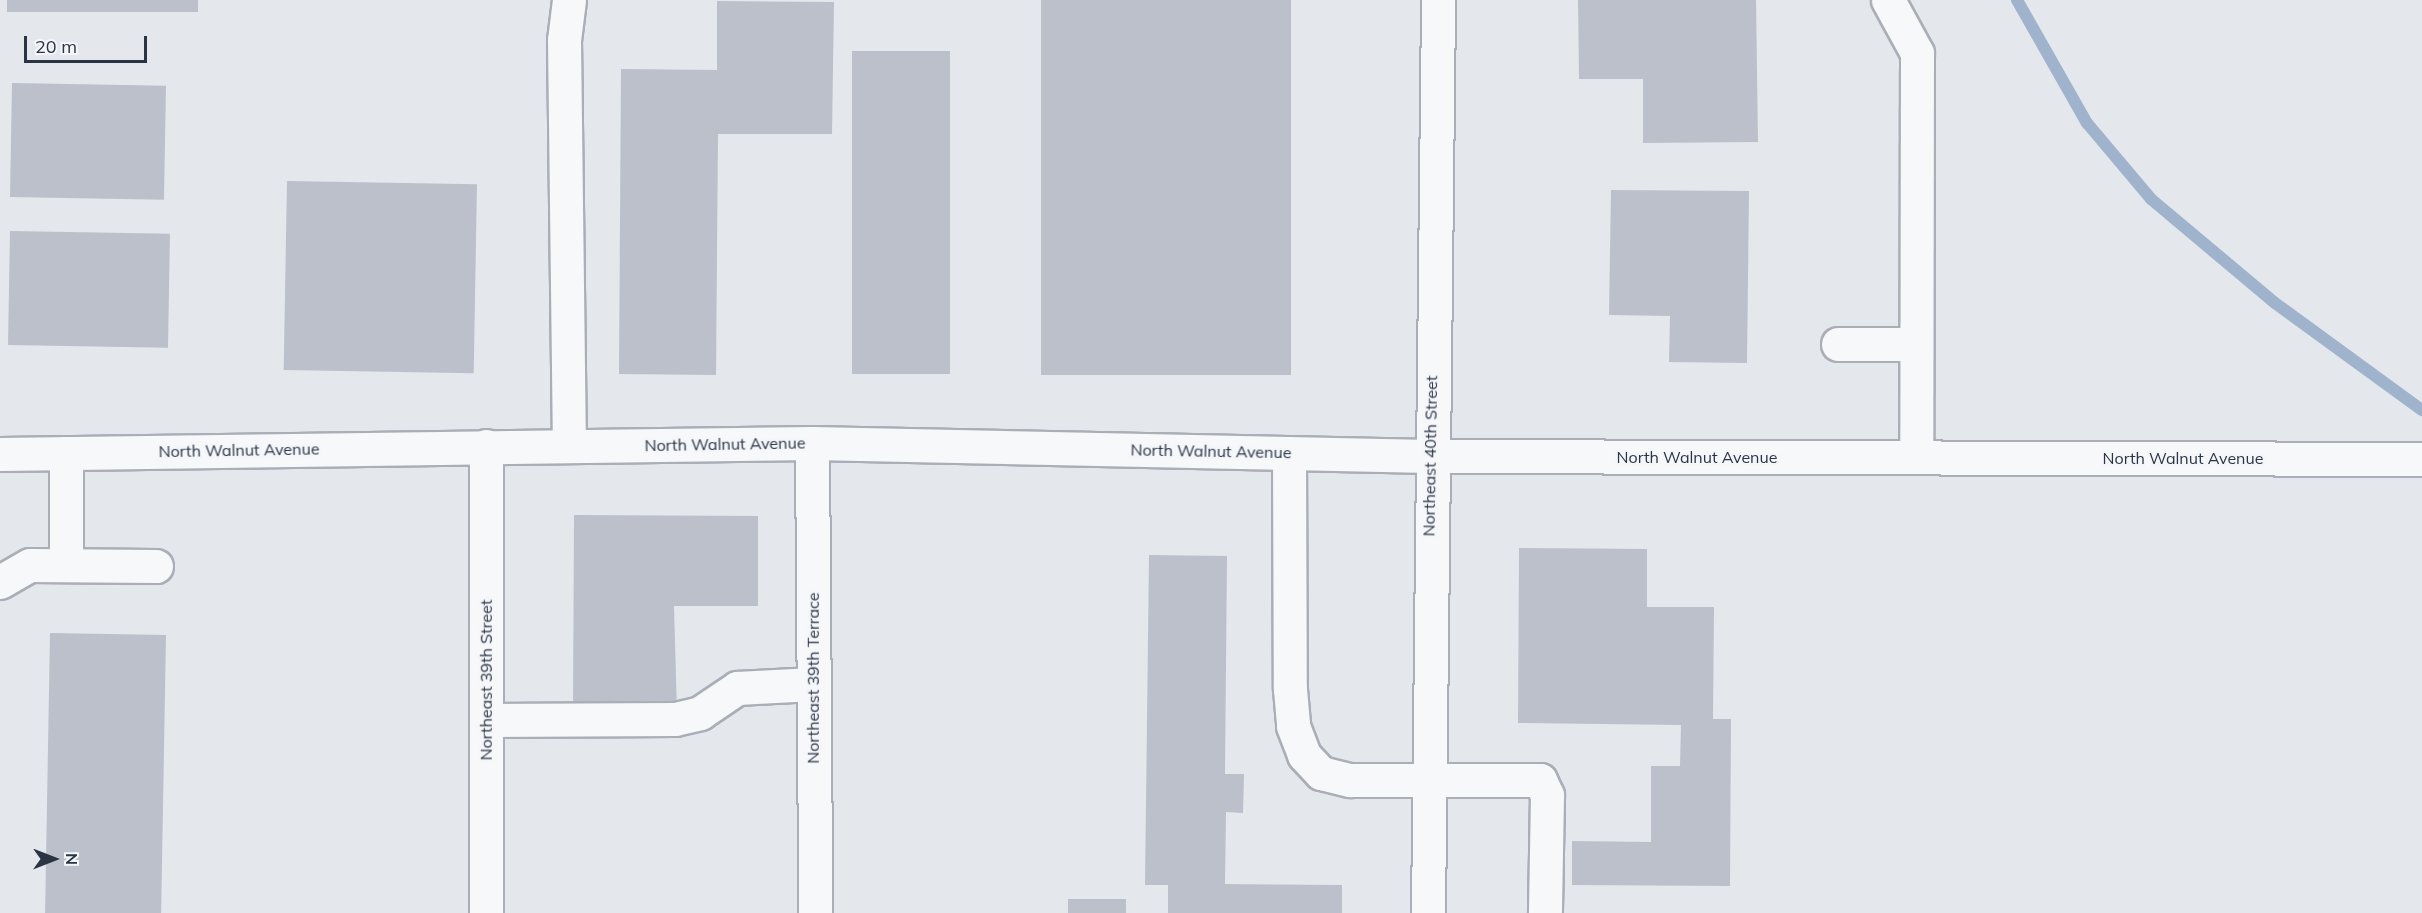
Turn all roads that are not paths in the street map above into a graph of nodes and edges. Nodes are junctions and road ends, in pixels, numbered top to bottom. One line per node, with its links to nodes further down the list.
1 (569, 0): 8 (street)
2 (1438, 0): 12 (street, Northeast 40th Street)
3 (1888, 0): 5 (street)
4 (1838, 344): 5 (street)
5 (1916, 344): 13 (street)
6 (812, 443): 8 (street, North Walnut Avenue); 10 (street, North Walnut Avenue); 18 (street, Northeast 39th Terrace)
7 (486, 446): 8 (street, North Walnut Avenue); 9 (street, North Walnut Avenue); 19 (street, Northeast 39th Street)
8 (569, 446)
9 (66, 453): 11 (street, North Walnut Avenue); 15 (street)
10 (1288, 453): 12 (street, North Walnut Avenue); 20 (street)
11 (0, 454)
12 (1430, 456): 13 (street, North Walnut Avenue); 20 (street, Northeast 40th Street)
13 (1916, 457): 14 (street, North Walnut Avenue)
14 (2422, 459)
15 (66, 563): 16 (street); 17 (street)
16 (156, 566)
17 (0, 582)
18 (813, 684): 19 (street); 22 (street, Northeast 39th Terrace)
19 (486, 720): 21 (street, Northeast 39th Street)
20 (1429, 782): 23 (street, Northeast 40th Street); 24 (street)
21 (486, 913)
22 (815, 913)
23 (1428, 913)
24 (1545, 913)

